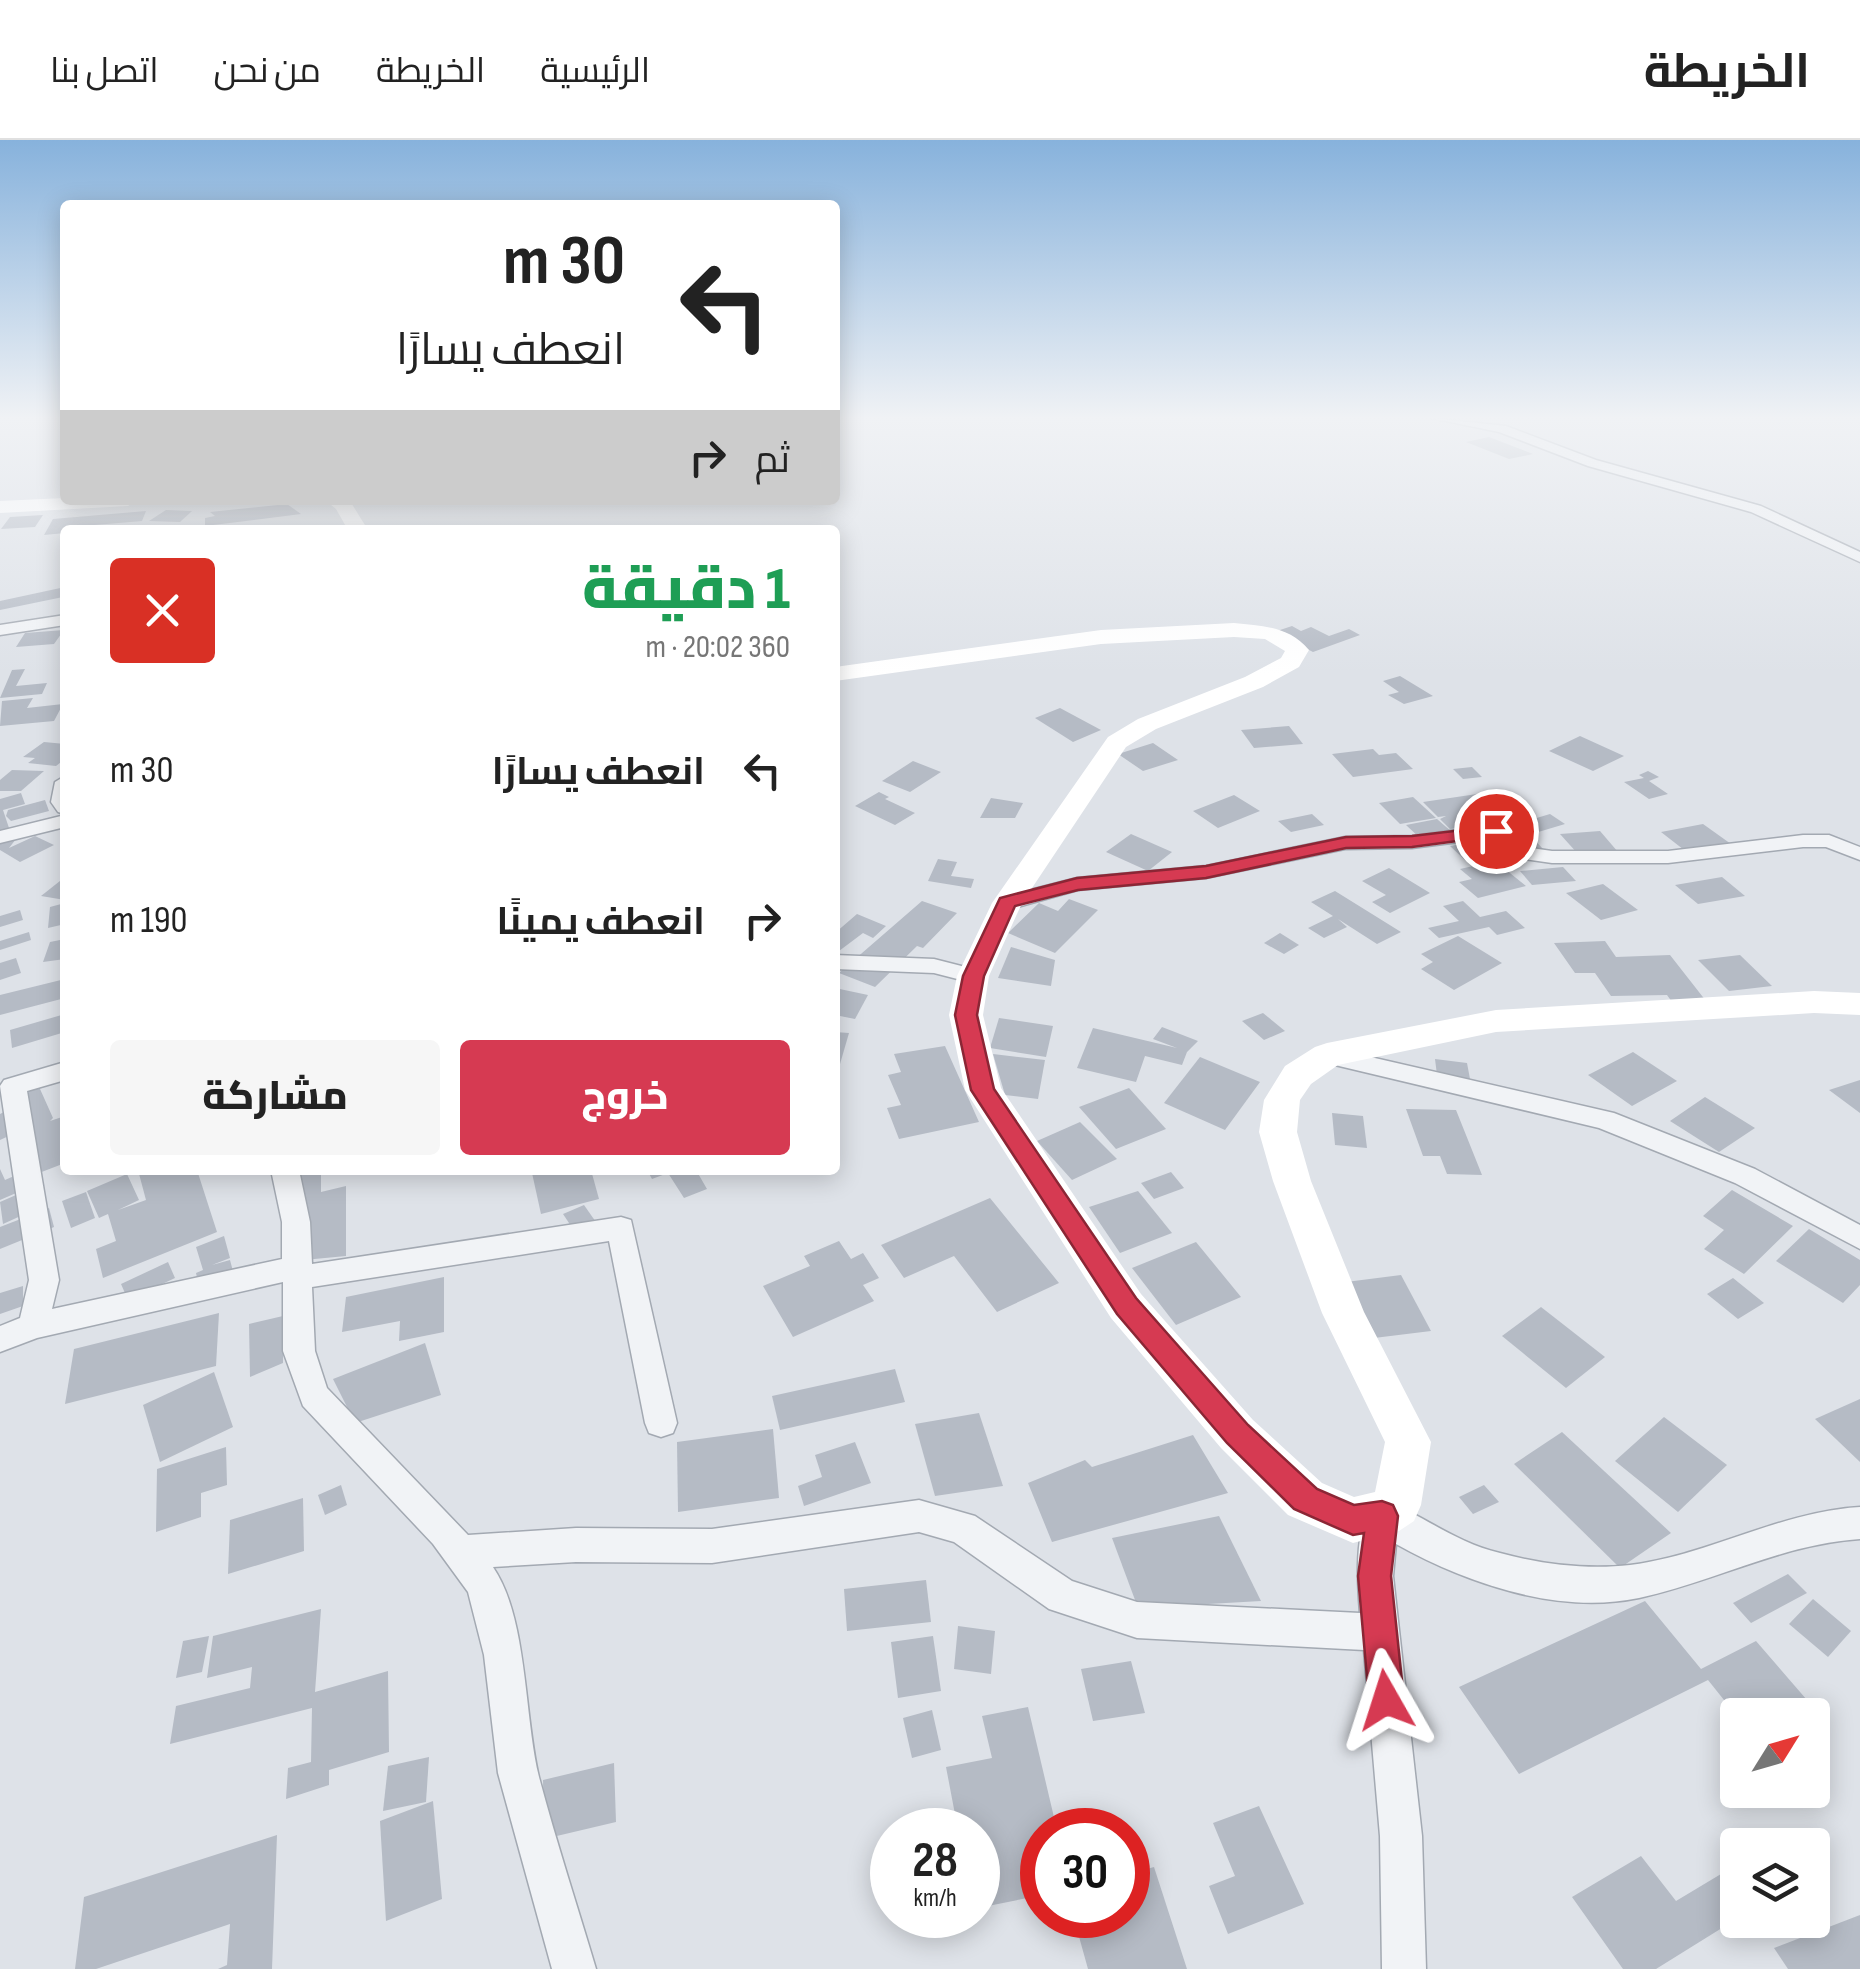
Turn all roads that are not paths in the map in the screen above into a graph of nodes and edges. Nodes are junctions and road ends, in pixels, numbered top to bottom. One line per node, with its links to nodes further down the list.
1 (1736, 503): 4 (street)
2 (60, 504): 3 (main road)
3 (0, 507)
4 (1860, 558)
5 (60, 621): 6 (street)
6 (0, 630)
7 (840, 673): 11 (main road)
8 (60, 822): 9 (street)
9 (0, 836)
10 (1860, 854): 11 (street)
11 (1007, 902): 13 (main road)
12 (840, 962): 13 (street)
13 (973, 976): 24 (main road)
14 (1860, 1004): 15 (main road)
15 (1328, 1055): 19 (street); 24 (main road)
16 (60, 1072): 17 (street)
17 (10, 1134): 21 (street)
18 (286, 1175): 20 (street)
19 (1860, 1238)
20 (297, 1272): 21 (street); 23 (street); 26 (street)
21 (33, 1326): 22 (street)
22 (0, 1338)
23 (662, 1423)
24 (1382, 1516): 25 (street); 27 (street)
25 (1860, 1523)
26 (460, 1552): 27 (street); 28 (street)
27 (1380, 1632): 29 (street)
28 (574, 1969)
29 (1404, 1969)

